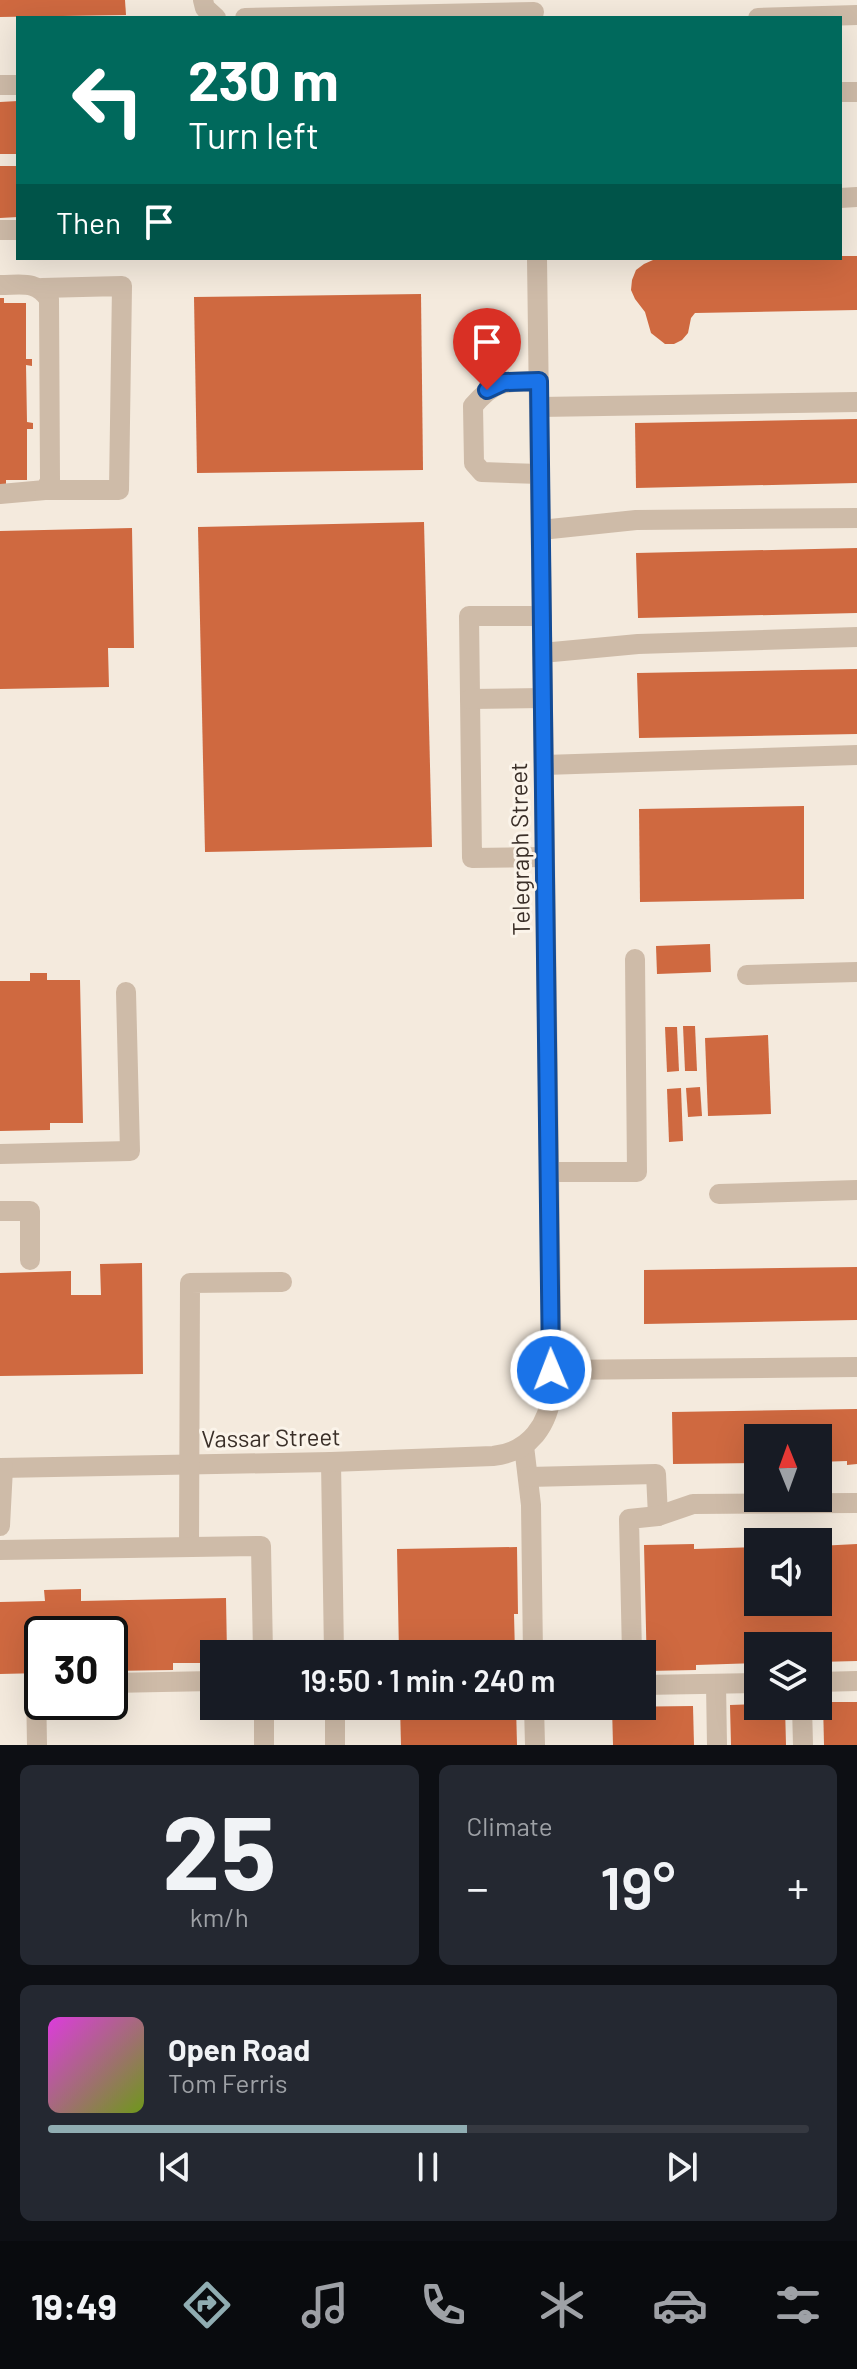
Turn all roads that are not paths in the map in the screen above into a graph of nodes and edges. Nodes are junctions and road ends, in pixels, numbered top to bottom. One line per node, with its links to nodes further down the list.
1 (203, 0): 5 (street)
2 (442, 7): 3 (street); 6 (street)
3 (534, 10)
4 (857, 15): 7 (street)
5 (214, 16)
6 (281, 16)
7 (824, 16)
8 (537, 260): 11 (street, Telegraph Street)
9 (0, 285): 10 (street)
10 (42, 288): 15 (street); 15 (street)
11 (539, 381): 13 (street, Telegraph Street); 14 (street)
12 (857, 402): 13 (street)
13 (539, 407): 14 (street, Telegraph Street)
14 (540, 474): 18 (street, Telegraph Street)
15 (45, 490): 16 (street)
16 (0, 494)
17 (857, 518): 18 (street)
18 (541, 530): 19 (street, Telegraph Street)
19 (542, 616): 21 (street, Telegraph Street); 23 (street)
20 (857, 637): 21 (street)
21 (542, 653): 22 (street, Telegraph Street)
22 (543, 698): 23 (street); 25 (street, Telegraph Street)
23 (470, 699): 26 (street)
24 (857, 755): 25 (street)
25 (544, 765): 26 (street, Telegraph Street)
26 (545, 857): 32 (street, Telegraph Street)
27 (635, 959): 32 (street)
28 (857, 972): 29 (street)
29 (747, 975)
30 (126, 992): 31 (street)
31 (0, 1154)
32 (549, 1172): 39 (street, Telegraph Street)
33 (857, 1190): 34 (street)
34 (719, 1194)
35 (0, 1211): 36 (street)
36 (30, 1260)
37 (282, 1282): 42 (street)
38 (857, 1367): 39 (street)
39 (551, 1370): 40 (street, Telegraph Street)
40 (530, 1441): 41 (street, Vassar Street); 44 (street)
41 (331, 1462): 42 (street, Vassar Street); 51 (street)
42 (190, 1465): 43 (street, Vassar Street); 48 (street)
43 (2, 1468): 47 (street)
44 (528, 1477): 46 (street); 52 (street)
45 (857, 1503): 46 (street)
46 (658, 1516): 53 (street)
47 (0, 1526)
48 (189, 1547): 49 (street); 50 (street)
49 (0, 1550)
50 (263, 1640)
51 (334, 1640)
52 (533, 1640)
53 (632, 1640)
54 (200, 1681): 57 (street)
55 (857, 1681): 56 (street)
56 (832, 1682)
57 (128, 1683)
58 (744, 1683): 59 (street)
59 (716, 1684): 60 (street); 70 (street)
60 (656, 1685)
61 (37, 1720): 66 (street)
62 (264, 1720): 67 (street)
63 (335, 1720): 68 (street)
64 (534, 1720): 69 (street)
65 (802, 1720): 71 (street)
66 (37, 1745)
67 (264, 1745)
68 (335, 1745)
69 (535, 1745)
70 (717, 1745)
71 (803, 1745)

